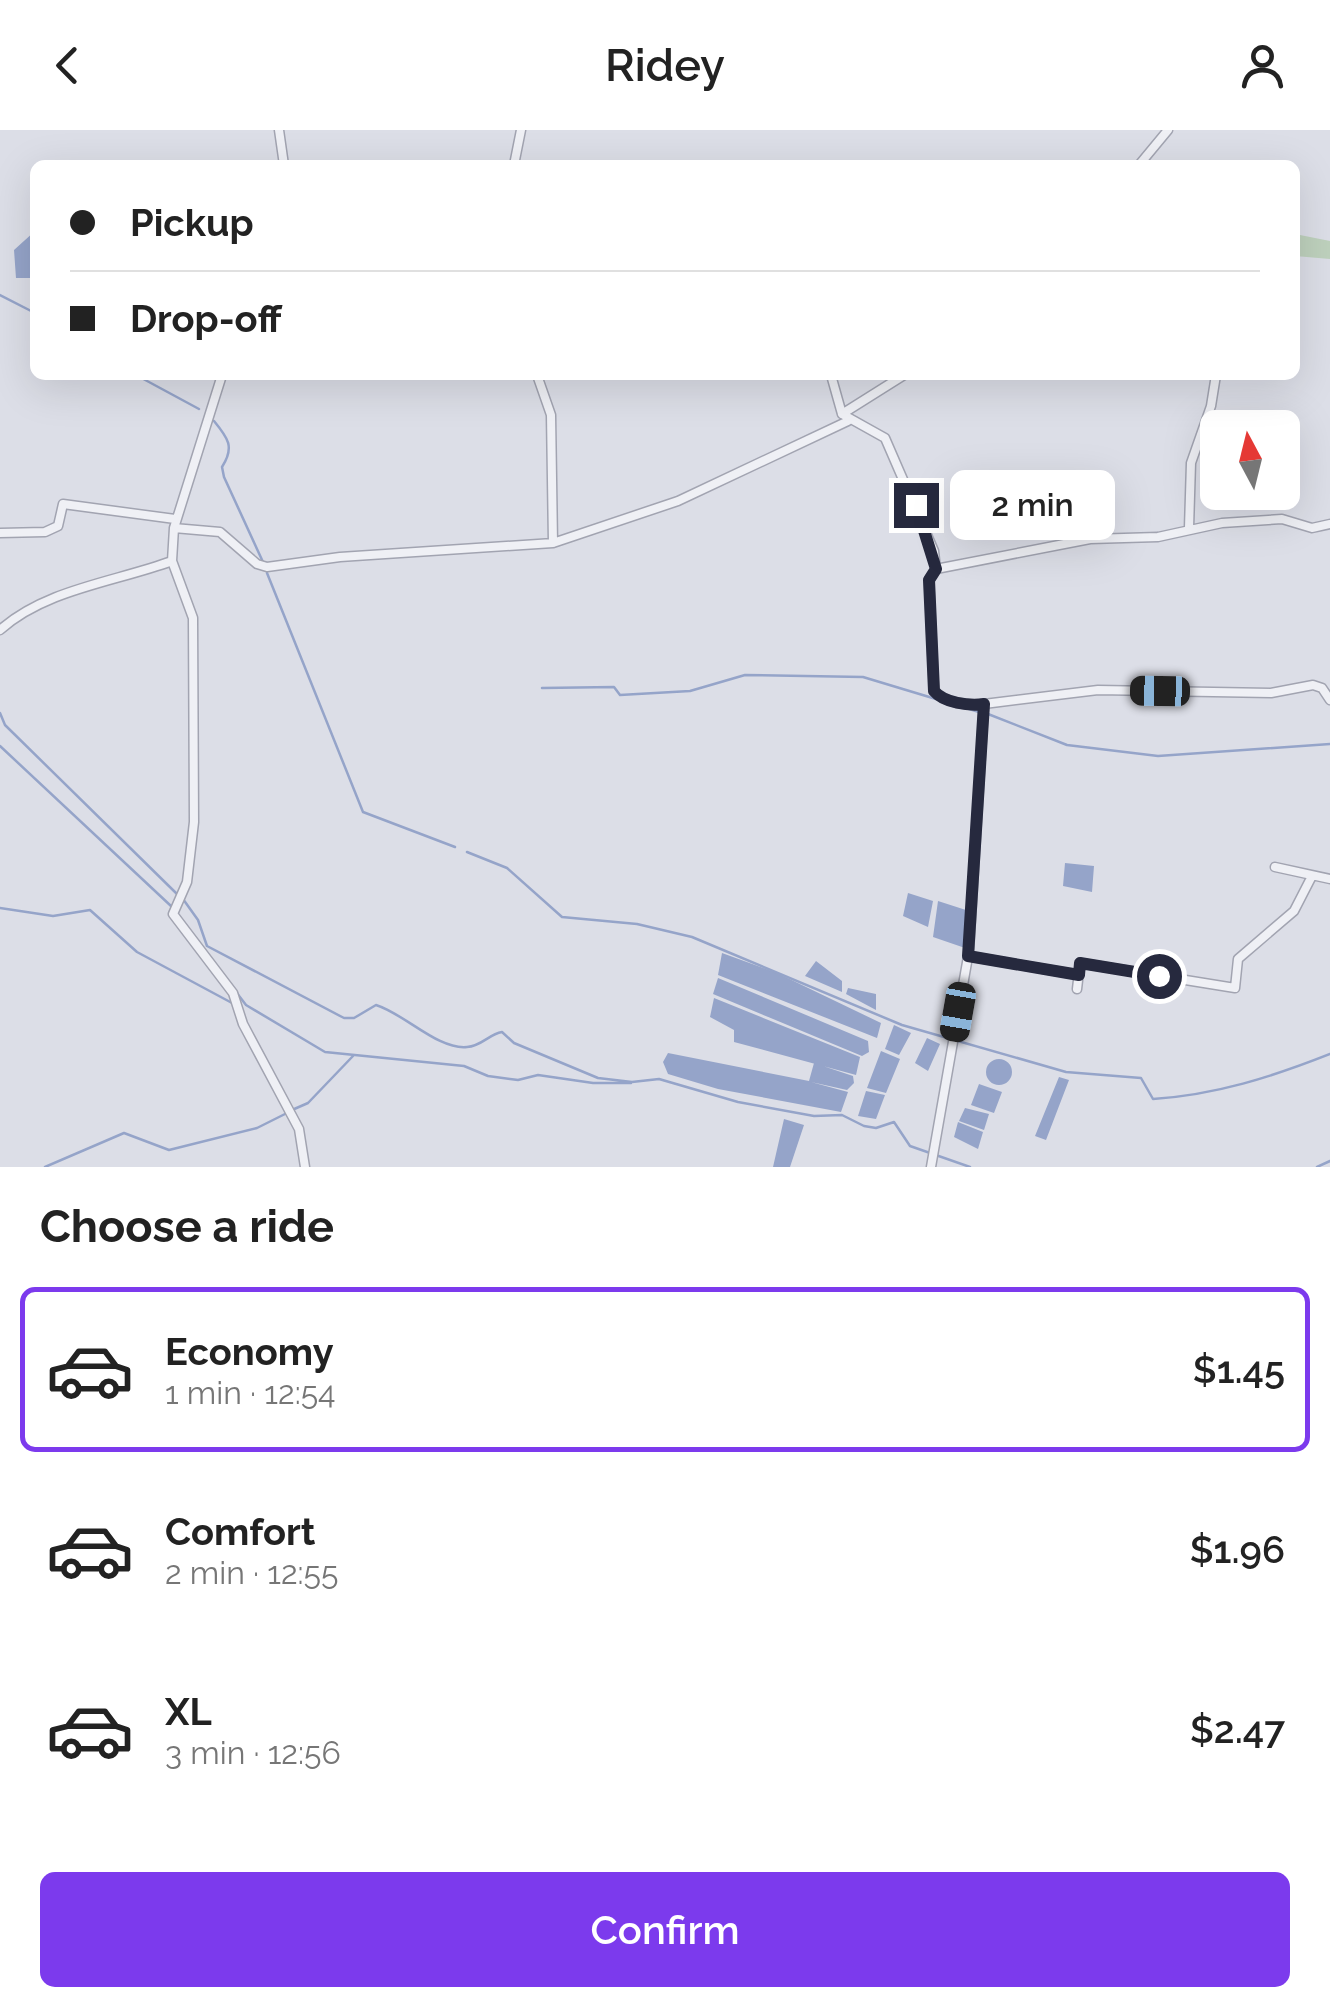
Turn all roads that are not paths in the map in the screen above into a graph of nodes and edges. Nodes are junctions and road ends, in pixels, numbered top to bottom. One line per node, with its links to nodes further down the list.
1 (279, 130): 4 (street)
2 (521, 130): 5 (street)
3 (1168, 130): 6 (street)
4 (283, 160)
5 (515, 160)
6 (1143, 160)
7 (220, 380): 13 (street)
8 (539, 380): 17 (street)
9 (833, 380): 12 (street)
10 (897, 380): 12 (street)
11 (1215, 380): 15 (street)
12 (845, 417): 17 (street); 19 (street)
13 (175, 523): 16 (street); 17 (street); 18 (street)
14 (1330, 524): 15 (street)
15 (1189, 528): 19 (street)
16 (0, 533)
17 (553, 543)
18 (172, 561): 20 (street); 29 (street)
19 (936, 569): 22 (street)
20 (0, 630)
21 (1330, 700): 22 (street)
22 (984, 704): 26 (street)
23 (1274, 867): 24 (street)
24 (1312, 876): 25 (street); 27 (street)
25 (1330, 879)
26 (968, 956): 27 (street); 30 (street)
27 (1079, 975): 28 (street)
28 (1077, 989)
29 (305, 1167)
30 (931, 1167)

